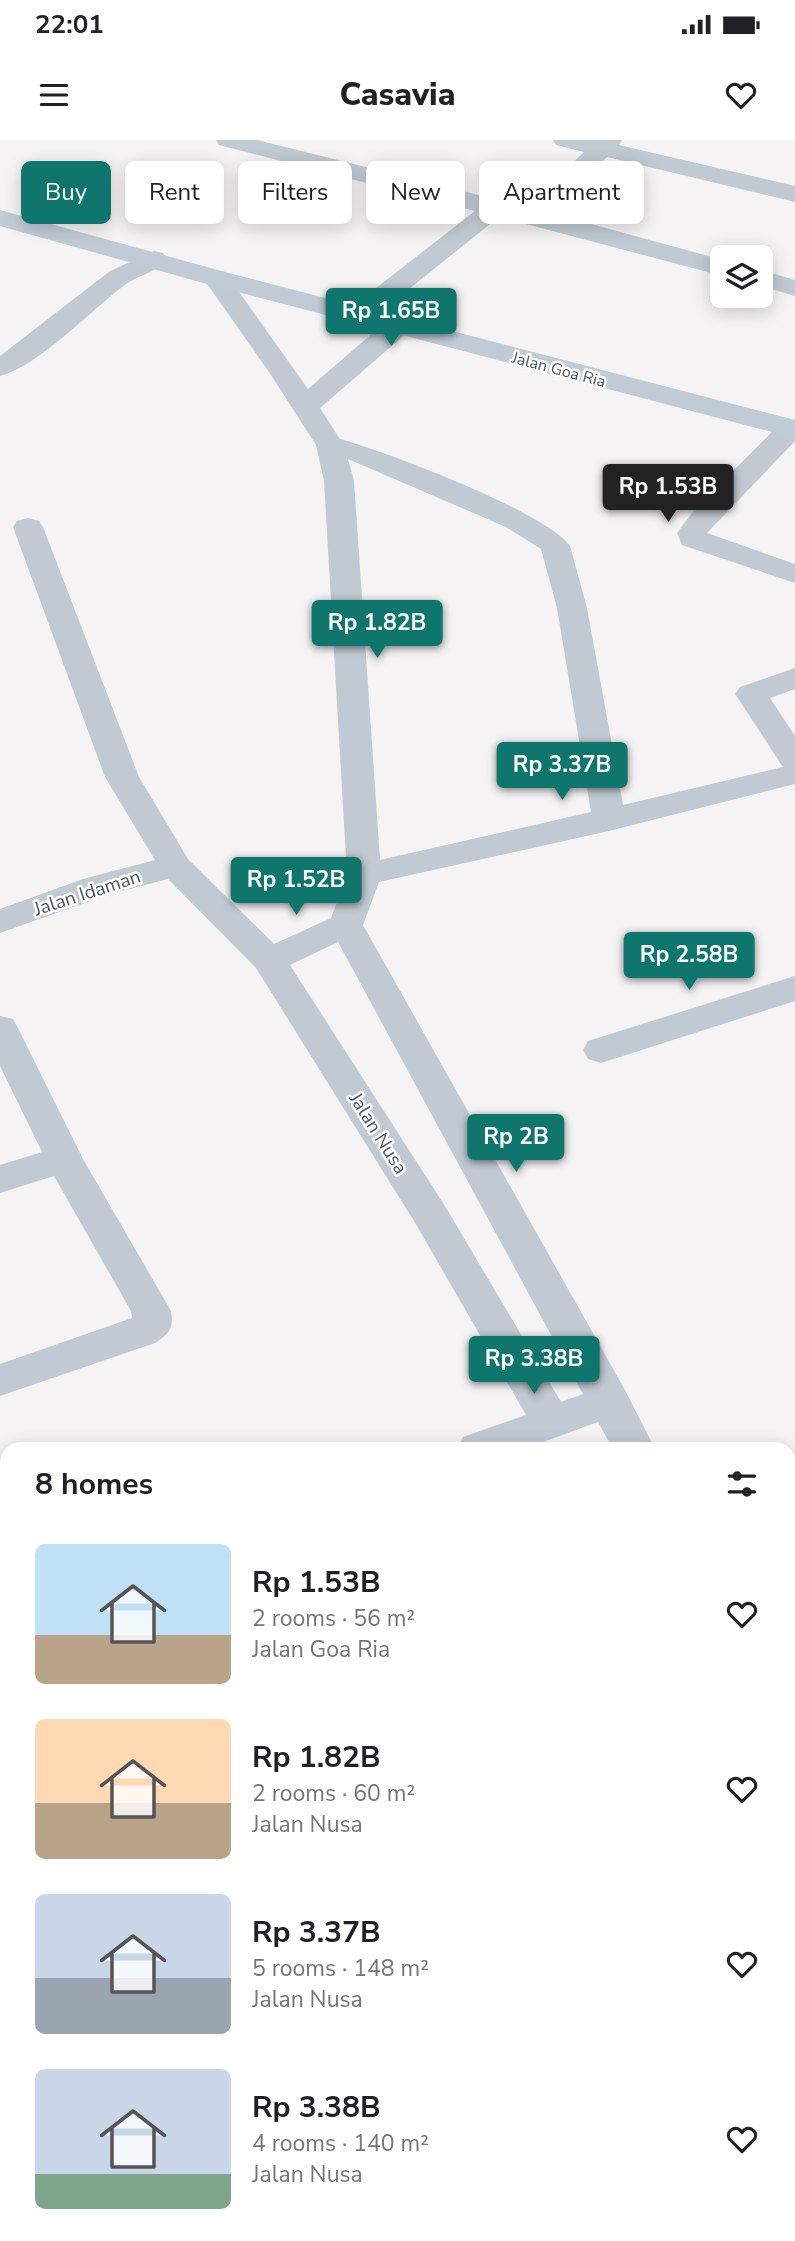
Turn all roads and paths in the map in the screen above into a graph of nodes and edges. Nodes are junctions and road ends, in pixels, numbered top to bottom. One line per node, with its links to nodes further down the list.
1 (228, 140): 6 (street)
2 (565, 140): 3 (street)
3 (605, 144): 4 (street); 5 (street)
4 (588, 161)
5 (795, 194)
6 (479, 204)
7 (0, 218): 10 (main road, Jalan Goa Ria)
8 (479, 220): 15 (street)
9 (562, 224): 11 (street)
10 (154, 259): 12 (main road, Jalan Goa Ria); 17 (street)
11 (710, 264)
12 (216, 278): 15 (main road, Jalan Goa Ria); 18 (street)
13 (773, 282): 14 (street)
14 (795, 288)
15 (359, 315): 16 (main road, Jalan Goa Ria)
16 (399, 326): 18 (street); 19 (main road, Jalan Goa Ria)
17 (0, 368)
18 (305, 407): 20 (street)
19 (793, 429): 22 (street)
20 (330, 445): 26 (street); 28 (street)
21 (28, 527): 27 (street, Jalan Nusa)
22 (795, 574)
23 (795, 678): 24 (street)
24 (795, 760)
25 (795, 774): 26 (street)
26 (609, 820): 28 (street)
27 (176, 866): 29 (street, Jalan Idaman); 31 (street, Jalan Nusa)
28 (364, 875): 30 (street)
29 (0, 922)
30 (346, 925): 31 (street); 38 (street)
31 (269, 960): 39 (street, Jalan Nusa)
32 (795, 988): 34 (street)
33 (0, 1028): 35 (street)
34 (601, 1050)
35 (64, 1158): 36 (street); 37 (street)
36 (0, 1179)
37 (0, 1380)
38 (610, 1401): 39 (street); 41 (street)
39 (552, 1423): 40 (street)
40 (498, 1442)
41 (630, 1442)

